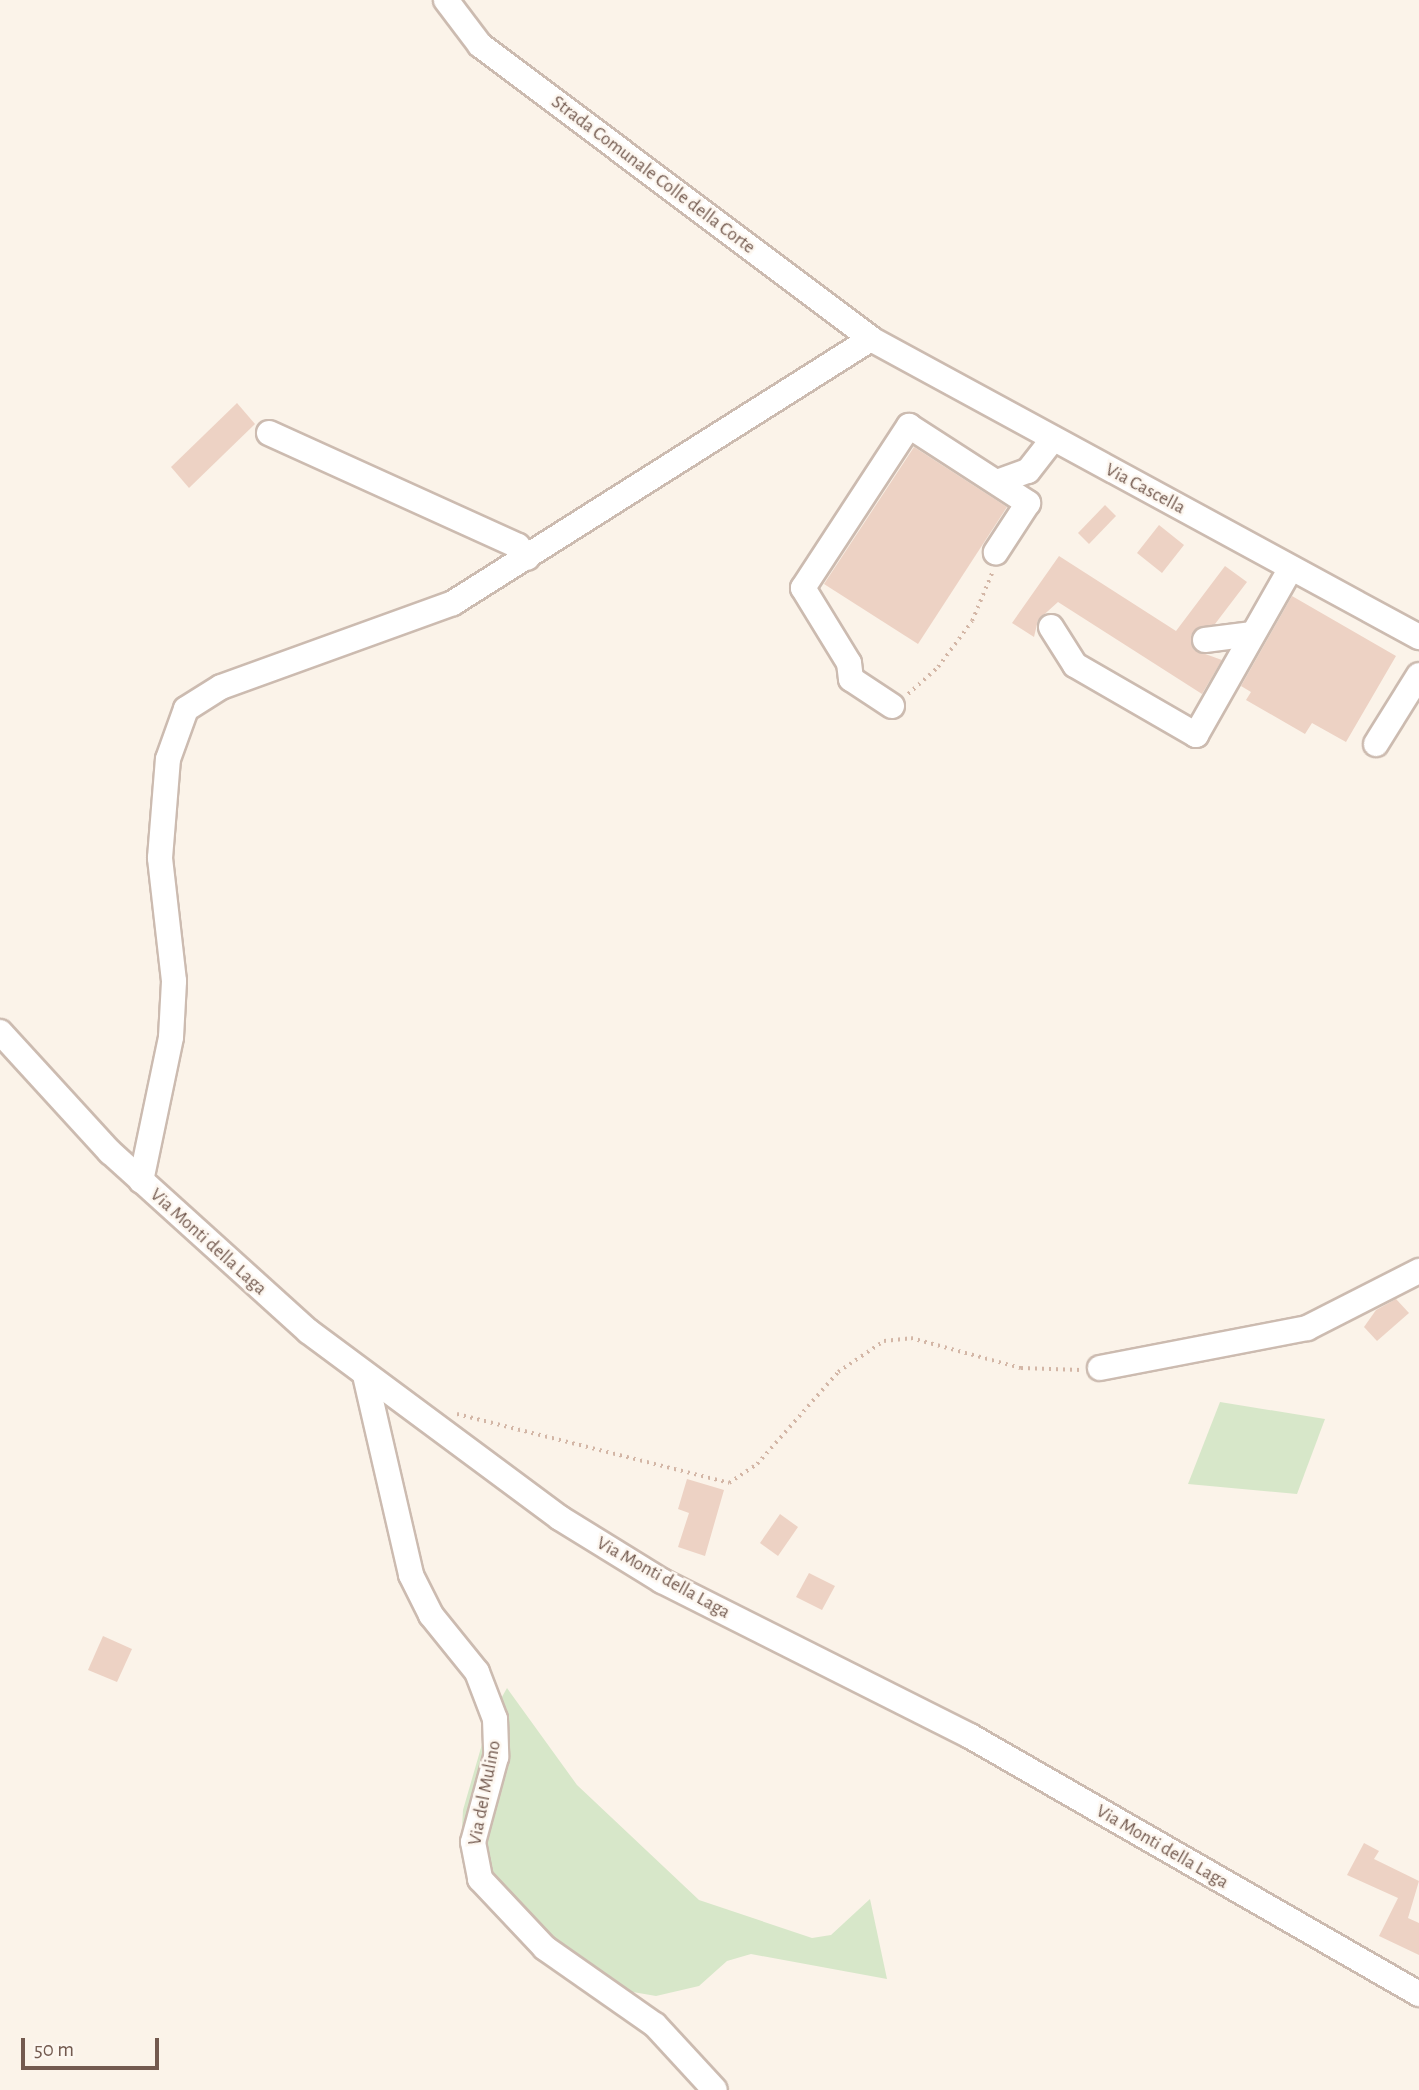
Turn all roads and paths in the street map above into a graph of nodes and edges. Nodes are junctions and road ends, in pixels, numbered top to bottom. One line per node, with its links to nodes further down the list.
1 (446, 0): 2 (street, Strada Comunale Colle della Corte)
2 (872, 340): 4 (street, Via Cascella); 7 (street)
3 (269, 433): 7 (street)
4 (1053, 439): 5 (street); 8 (street, Via Cascella)
5 (997, 482): 6 (street); 14 (street)
6 (996, 552): 14 (path)
7 (527, 558): 17 (street)
8 (1290, 568): 10 (street); 11 (street, Via Cascella)
9 (1051, 627): 10 (street)
10 (1251, 634): 12 (street)
11 (1419, 637)
12 (1205, 640)
13 (1419, 675): 15 (street)
14 (892, 706)
15 (1376, 744)
16 (0, 1032): 17 (street, Via Monti della Laga)
17 (141, 1181): 20 (street, Via Monti della Laga)
18 (1419, 1271): 19 (street)
19 (1100, 1368): 21 (path)
20 (365, 1375): 22 (street, Via Monti della Laga); 23 (street, Via del Mulino)
21 (448, 1412)
22 (1419, 1994)
23 (715, 2090)

